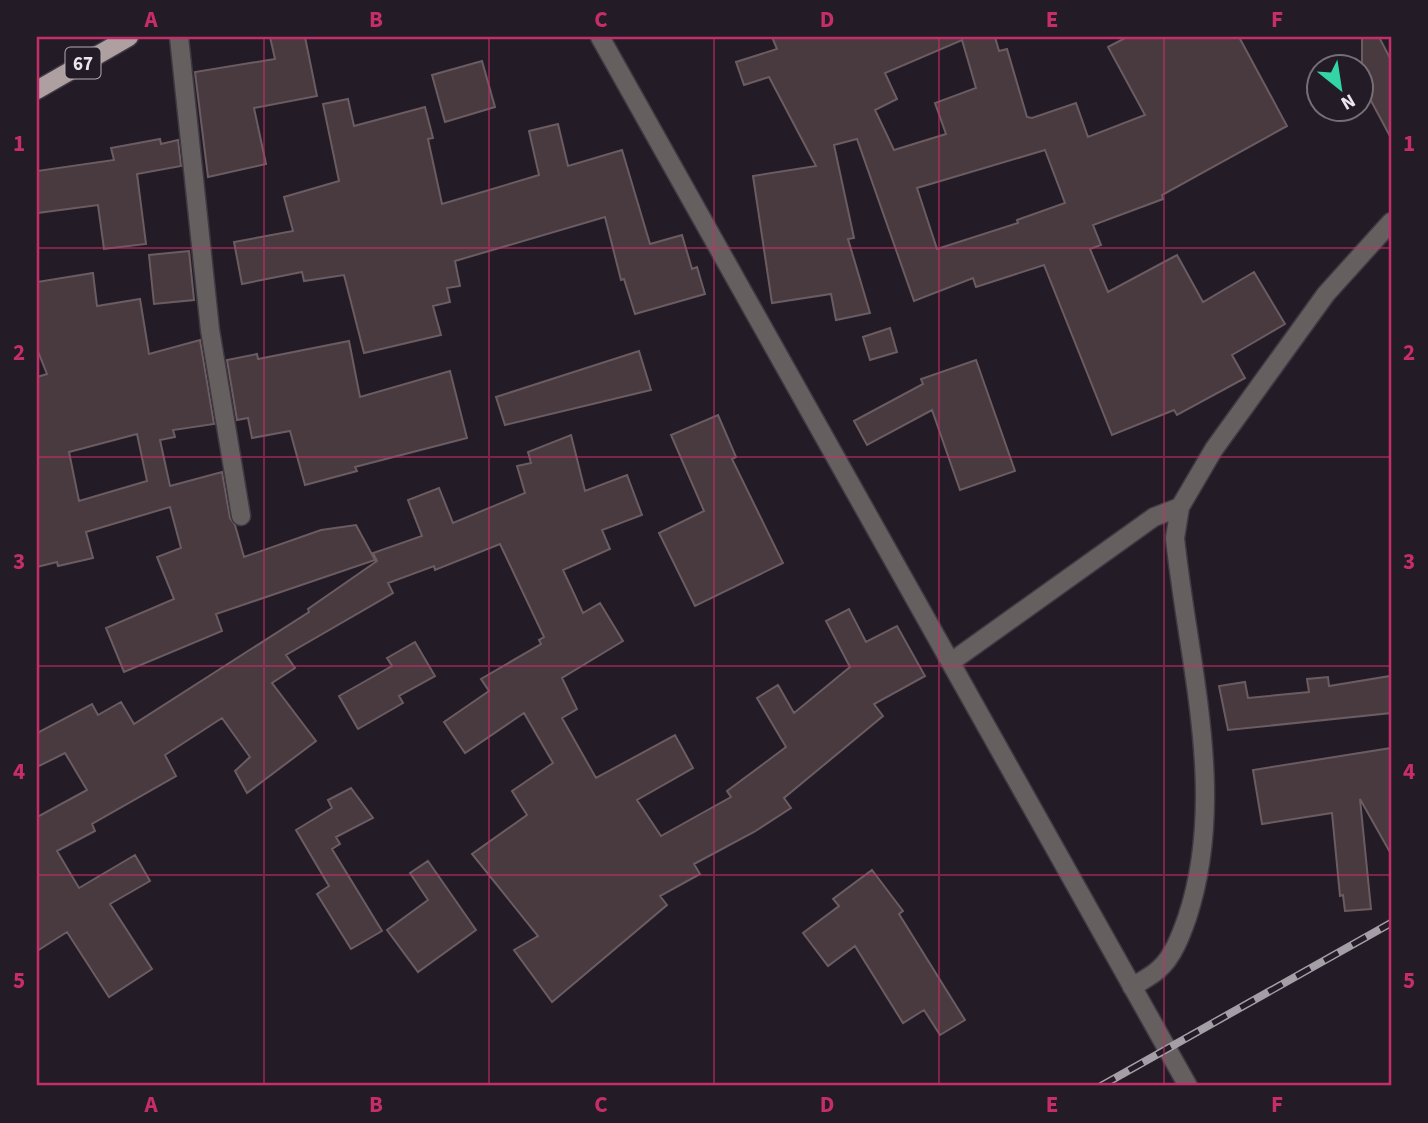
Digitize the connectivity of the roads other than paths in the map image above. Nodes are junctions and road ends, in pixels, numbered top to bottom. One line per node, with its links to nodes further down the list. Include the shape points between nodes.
1 (129, 37): 4 (main road, 67)
2 (179, 37): 7 (street, via 210,330)
3 (600, 37): 8 (street)
4 (37, 90)
5 (1391, 222): 6 (street, via 1326,295 1214,449)
6 (1180, 507): 8 (street, via 1154,517); 9 (street, via 1175,538 1207,788 1205,826 1182,932 1160,969)
7 (241, 516)
8 (951, 662): 9 (street)
9 (1132, 987): 10 (street)
10 (1188, 1086)

